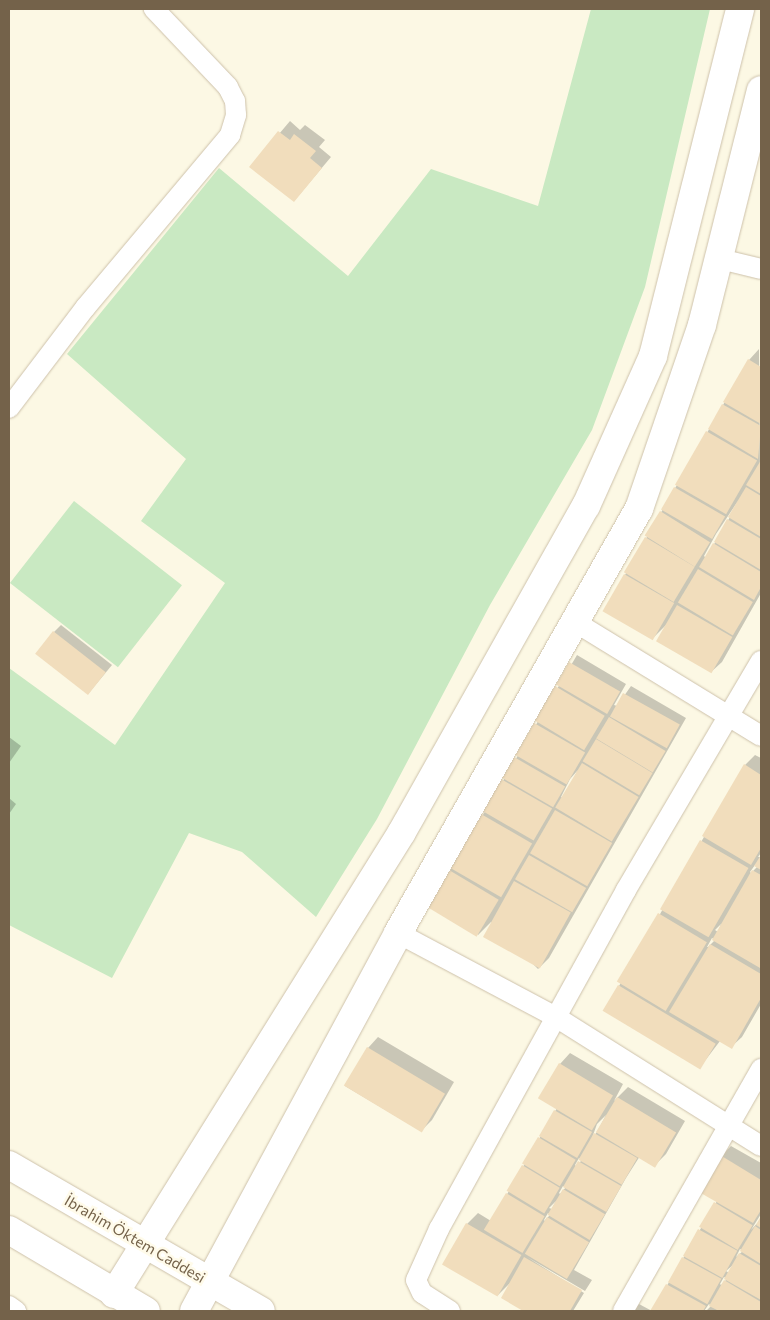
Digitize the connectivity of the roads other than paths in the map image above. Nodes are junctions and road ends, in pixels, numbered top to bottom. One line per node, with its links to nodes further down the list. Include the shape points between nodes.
1 (154, 9): 6 (street, via 228,87 235,101 236,115 230,135 85,308)
2 (740, 9): 18 (main road, via 653,356 586,506 402,832)
3 (761, 90): 4 (main road)
4 (720, 259): 5 (street); 7 (main road, via 702,325 639,509)
5 (761, 268)
6 (9, 408)
7 (575, 622): 9 (street); 11 (main road)
8 (761, 661): 9 (street)
9 (729, 717): 10 (street); 12 (street, via 626,890)
10 (761, 736)
11 (398, 932): 12 (street); 19 (main road)
12 (556, 1018): 14 (street); 26 (street, via 439,1229 416,1280 422,1293)
13 (761, 1069): 14 (street)
14 (730, 1124): 15 (street); 27 (street)
15 (761, 1146)
16 (9, 1165): 18 (main road, İbrahim Öktem Caddesi)
17 (9, 1230): 20 (main road)
18 (146, 1246): 19 (main road, İbrahim Öktem Caddesi); 20 (main road)
19 (210, 1283): 24 (main road); 25 (main road, İbrahim Öktem Caddesi)
20 (114, 1294): 23 (main road)
21 (9, 1306): 22 (street)
22 (16, 1311)
23 (146, 1311)
24 (194, 1311)
25 (261, 1311)
26 (450, 1311)
27 (623, 1311)

